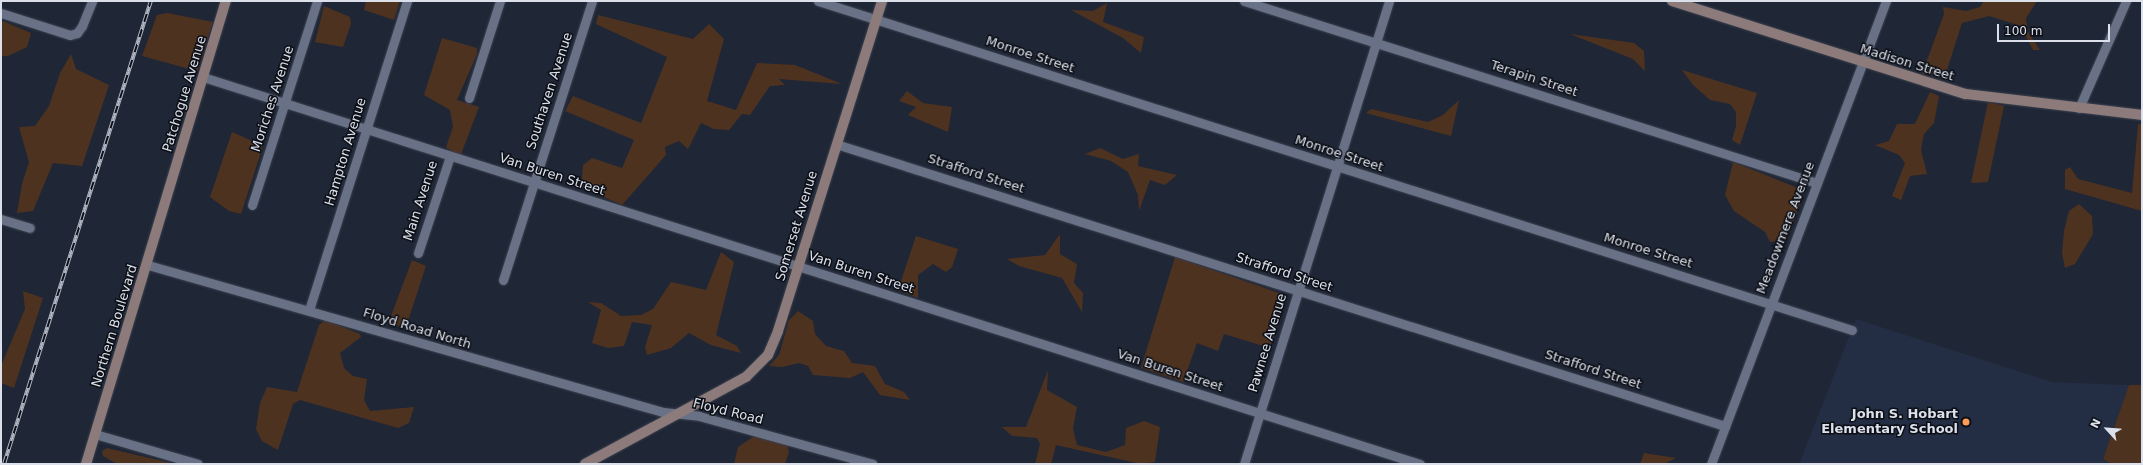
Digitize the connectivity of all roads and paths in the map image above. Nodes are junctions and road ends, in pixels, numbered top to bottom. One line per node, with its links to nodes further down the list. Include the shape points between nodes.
1 (92, 1): 14 (street, via 87,17 77,33 70,35)
2 (226, 1): 18 (street, Patchogue Avenue)
3 (317, 1): 20 (street, Moriches Avenue)
4 (407, 1): 23 (street, Hampton Avenue)
5 (500, 1): 19 (street)
6 (592, 1): 27 (street, Southaven Avenue)
7 (818, 1): 15 (street, Monroe Street)
8 (882, 1): 15 (street, Somerset Avenue)
9 (1244, 1): 16 (street, Terapin Street)
10 (1389, 1): 16 (street, Pawnee Avenue)
11 (1672, 1): 17 (street, Madison Street)
12 (1886, 1): 17 (street, Meadowmere Avenue)
13 (2126, 1): 21 (street)
14 (1, 14)
15 (876, 19): 24 (street, Somerset Avenue); 26 (street, Monroe Street)
16 (1375, 43): 26 (street, Pawnee Avenue); 28 (street, Terapin Street)
17 (1862, 62): 21 (street, Madison Street, via 1966,94); 28 (street, Meadowmere Avenue)
18 (203, 77): 20 (street, Van Buren Street); 29 (street, Patchogue Avenue)
19 (469, 98)
20 (285, 103): 23 (street, Van Buren Street); 30 (street, Moriches Avenue)
21 (2079, 108): 22 (street, Madison Street)
22 (2142, 115)
23 (366, 129): 25 (street, Van Buren Street); 39 (street, Hampton Avenue)
24 (836, 144): 35 (street, Somerset Avenue); 37 (street, Strafford Street)
25 (450, 156): 27 (street, Van Buren Street); 33 (street, Main Avenue)
26 (1337, 167): 37 (street, Pawnee Avenue); 38 (street, Monroe Street)
27 (534, 183): 35 (street, Van Buren Street); 36 (street, Southaven Avenue)
28 (1817, 183): 38 (street, Meadowmere Avenue)
29 (168, 195): 34 (street, Northern Boulevard)
30 (252, 205)
31 (1, 219): 32 (street)
32 (30, 228)
33 (418, 253)
34 (148, 264): 39 (street, Floyd Road North); 44 (street, Northern Boulevard)
35 (798, 266): 41 (street, Van Buren Street); 42 (street, Somerset Avenue, via 773,344 764,360 746,377)
36 (503, 280)
37 (1297, 290): 41 (street, Pawnee Avenue); 43 (street, Strafford Street)
38 (1771, 304): 40 (street, Monroe Street); 43 (street, Meadowmere Avenue)
39 (309, 310): 42 (street, Floyd Road North, via 499,366 663,412)
40 (1852, 330)
41 (1260, 413): 49 (street, Pawnee Avenue); 50 (street, Van Buren Street)
42 (679, 414): 47 (street, Floyd Road); 48 (street, Floyd Road, via 699,416)
43 (1725, 426): 51 (street, Meadowmere Avenue)
44 (95, 434): 45 (street, Northern Boulevard); 46 (street)
45 (88, 464)
46 (198, 464)
47 (585, 464)
48 (873, 464)
49 (1244, 464)
50 (1420, 464)
51 (1711, 464)

